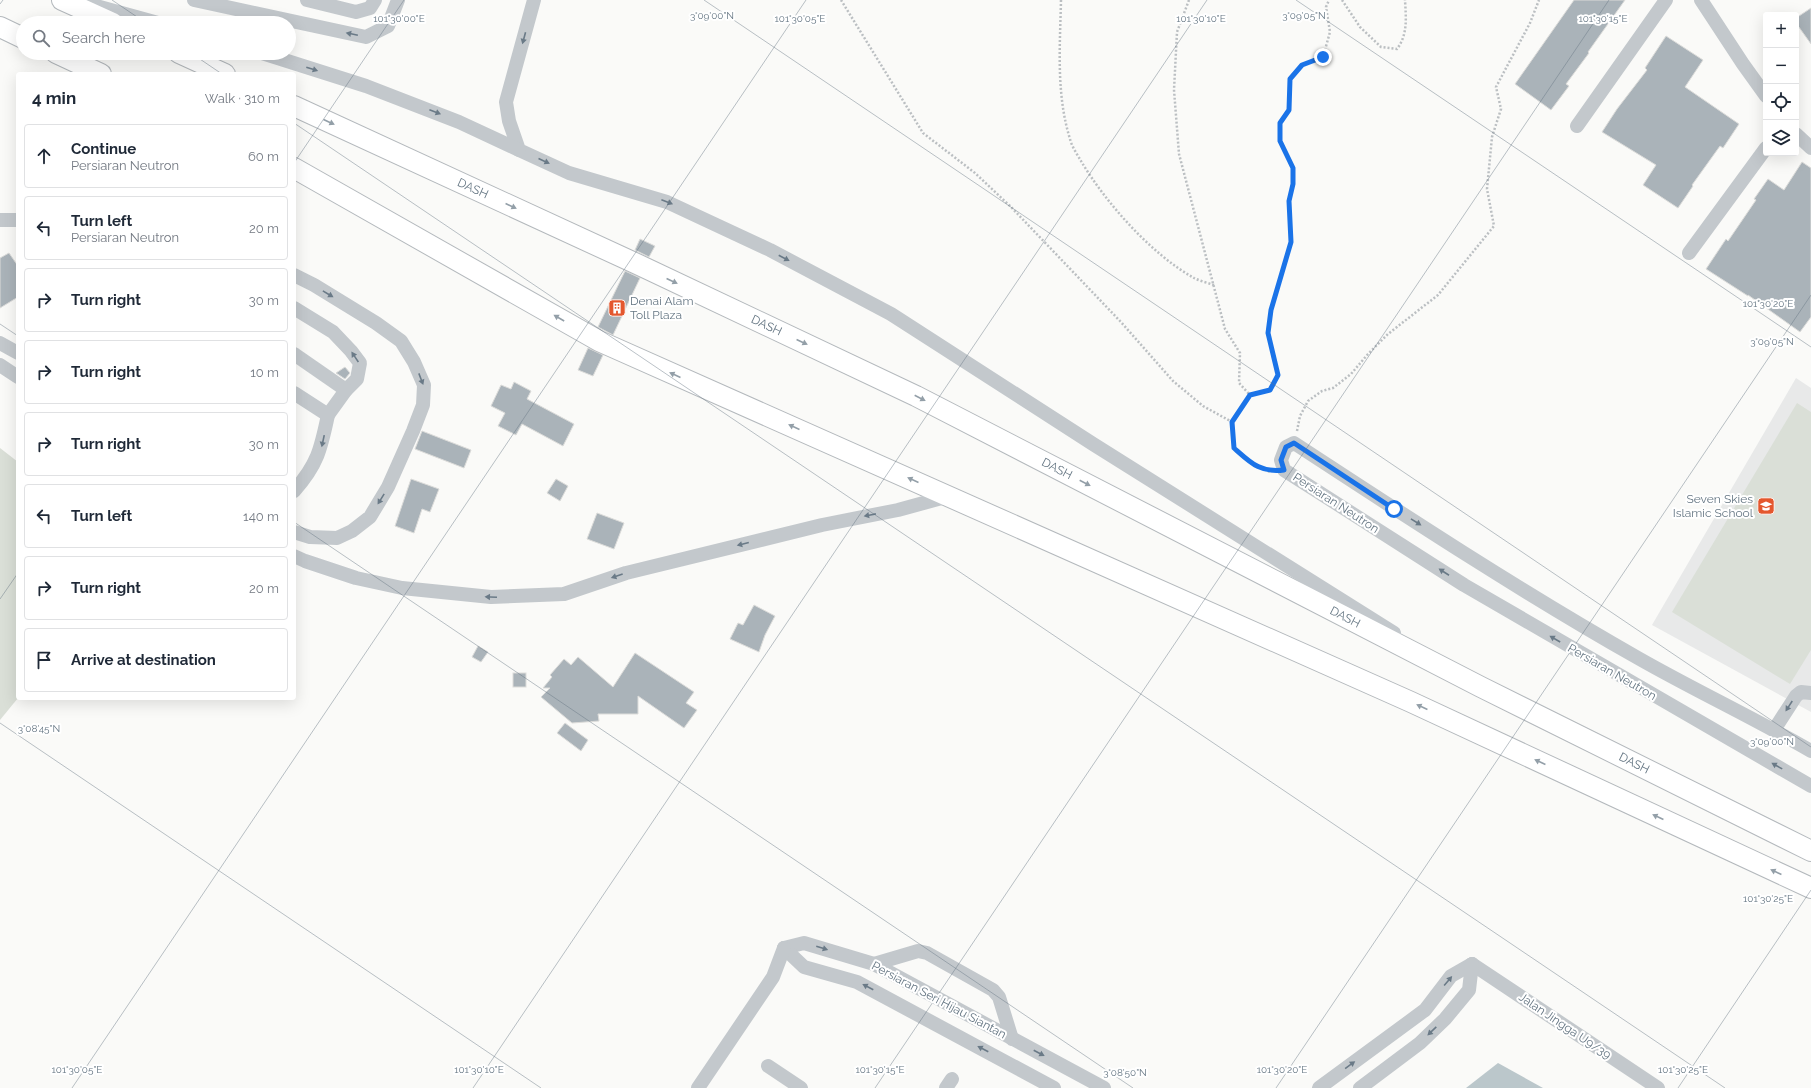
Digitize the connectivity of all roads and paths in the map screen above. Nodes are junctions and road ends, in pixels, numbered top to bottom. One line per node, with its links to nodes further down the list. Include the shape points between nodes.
1 (62, 0): 17 (highway)
2 (73, 0): 18 (street)
3 (194, 0): 19 (street, one-way to 3)
4 (307, 0): 5 (street, via 356,12 370,8)
5 (375, 0)
6 (398, 0): 20 (street, one-way to 20, via 388,26 366,37)
7 (534, 0): 33 (street, one-way to 33, via 506,102 509,121)
8 (841, 0): 51 (path, via 923,133 975,173 1010,206 1120,320 1173,381 1203,406)
9 (1061, 0): 40 (path, via 1059,57 1063,113 1070,141 1091,178 1131,228 1169,261 1195,279)
10 (1189, 0): 40 (path, via 1177,32 1174,75 1179,154)
11 (1329, 0): 49 (path, via 1326,7 1330,32 1323,57 1302,65 1290,79 1289,110 1280,123 1280,141 1293,168 1293,184 1289,201 1291,242 1271,310 1268,333 1278,375 1270,390)
12 (1342, 0): 13 (path, via 1360,27 1381,47 1397,50 1403,41 1407,24)
13 (1405, 0)
14 (1539, 0): 52 (path, via 1530,23 1496,87 1501,109 1492,137 1487,189 1494,226 1438,295 1388,334 1351,374 1333,388 1322,391 1308,401 1300,416)
15 (1666, 0): 30 (street)
16 (1701, 0): 28 (street)
17 (97, 16)
18 (132, 16)
19 (268, 16)
20 (296, 22)
21 (0, 27): 22 (highway)
22 (16, 35)
23 (71, 60): 26 (highway)
24 (194, 60): 27 (highway)
25 (284, 60): 33 (street, one-way to 33, via 366,86 459,122)
26 (97, 72)
27 (221, 72)
28 (1763, 92)
29 (296, 107): 58 (highway, DASH, one-way to 58, via 916,396)
30 (1577, 126)
31 (1799, 137): 32 (street)
32 (1811, 148)
33 (519, 150): 58 (street, one-way to 58, via 569,172 668,202 770,250 891,314)
34 (1763, 152): 38 (street)
35 (298, 173): 55 (highway, one-way to 35, via 599,340)
36 (0, 220): 37 (street)
37 (16, 220)
38 (1689, 253)
39 (296, 276): 56 (street, one-way to 56, via 376,323 401,341 424,385 423,405 413,431 388,487 370,516 352,531 337,538)
40 (1214, 285): 49 (path, via 1225,329 1240,353 1239,383)
41 (296, 309): 47 (street, one-way to 41, via 357,379 360,364 333,332)
42 (0, 343): 43 (street)
43 (16, 353)
44 (296, 355): 47 (street)
45 (0, 365): 46 (street)
46 (16, 375)
47 (346, 390): 50 (street)
48 (296, 394): 50 (street)
49 (1250, 395): 51 (path)
50 (328, 415): 54 (street, one-way to 54, via 321,450)
51 (1232, 422): 53 (path, via 1234,448 1251,464 1271,472)
52 (1294, 443): 53 (street, Persiaran Neutron, via 1286,447 1281,460); 60 (street, Persiaran Neutron, one-way to 60, via 1394,509 1566,616 1639,659)
53 (1284, 470): 62 (street, Persiaran Neutron, one-way to 53, via 1464,585)
54 (296, 488)
55 (949, 496): 57 (street, one-way to 57, via 626,573 564,594 491,598 402,588 356,578); 64 (highway, one-way to 55, via 1411,702)
56 (296, 532)
57 (296, 557)
58 (1481, 687): 63 (highway, DASH)
59 (1811, 693): 60 (street, one-way to 60, via 1801,692 1796,696)
60 (1774, 730): 61 (street, Persiaran Neutron)
61 (1811, 751)
62 (1811, 786)
63 (1811, 851)
64 (1811, 888)
65 (784, 948): 66 (street, Persiaran Seri Hijau Siantan, one-way to 66, via 804,943); 70 (street, via 773,977); 72 (street, Persiaran Seri Hijau Siantan, one-way to 65, via 857,982 804,967)
66 (874, 964): 68 (street, Persiaran Seri Hijau Siantan); 68 (street, via 918,951 927,953 966,974 993,990 999,997)
67 (1472, 964): 74 (street, one-way to 67, via 1425,1010 1451,976); 75 (street, one-way to 75, via 1469,990 1445,1019 1420,1043); 76 (street, Jalan Jingga U9/39)
68 (1012, 1039): 73 (street, Persiaran Seri Hijau Siantan, one-way to 73)
69 (768, 1066): 71 (street)
70 (698, 1088)
71 (801, 1088)
72 (1054, 1088)
73 (1104, 1088)
74 (1318, 1088)
75 (1360, 1088)
76 (1658, 1088)

